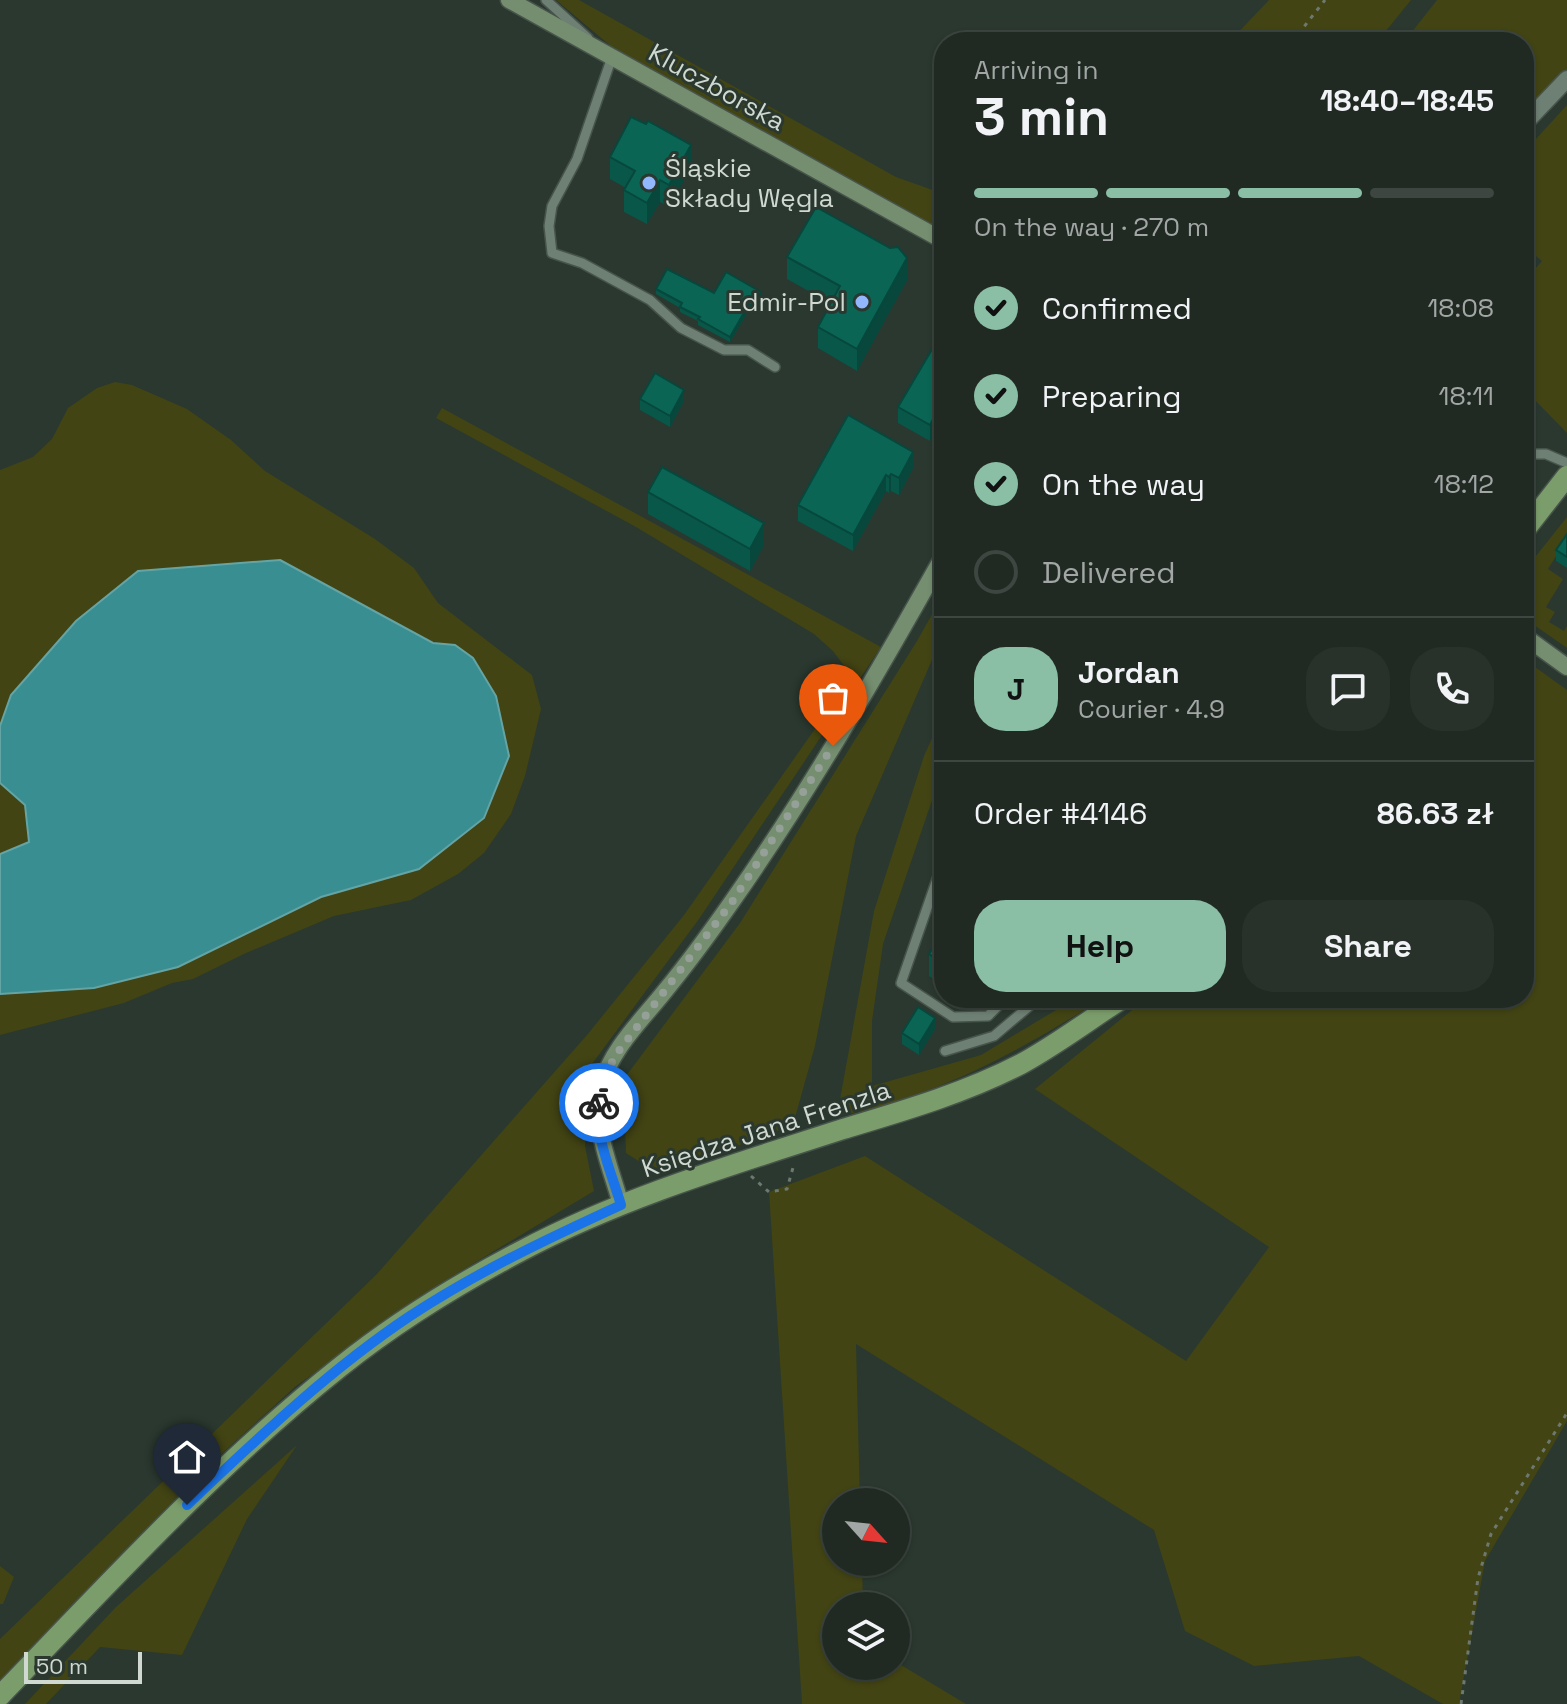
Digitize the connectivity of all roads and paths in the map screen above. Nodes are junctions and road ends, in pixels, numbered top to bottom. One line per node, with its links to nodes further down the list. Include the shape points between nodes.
1 (509, 0): 5 (street, Kluczborska)
2 (546, 0): 5 (lane)
3 (1325, 0): 4 (path)
4 (1300, 32)
5 (608, 55): 8 (street, Kluczborska); 9 (lane, via 577,159 552,206 552,253 650,300 681,328 724,350 748,350)
6 (1567, 79): 7 (street)
7 (1534, 114)
8 (934, 235)
9 (775, 367)
10 (1534, 454): 11 (lane)
11 (1567, 463)
12 (1567, 476): 13 (main road)
13 (1534, 518)
14 (934, 572): 26 (street, via 762,857 608,1068 597,1112)
15 (1534, 643): 16 (street)
16 (1567, 667)
17 (934, 888): 18 (lane, via 901,983)
18 (934, 1005)
19 (939, 1008): 20 (lane, via 953,1017 988,1016)
20 (996, 1008)
21 (1027, 1008): 23 (lane, via 994,1036)
22 (1108, 1008): 26 (main road, Księdza Jana Frenzla, via 1021,1064 943,1097)
23 (945, 1051)
24 (796, 1155): 25 (path, via 787,1189 769,1192)
25 (748, 1174)
26 (621, 1205): 28 (main road, Księdza Jana Frenzla, via 522,1250 411,1315 340,1366 148,1543)
27 (1567, 1413): 29 (path, via 1491,1534 1478,1578)
28 (0, 1696)
29 (1461, 1704)

